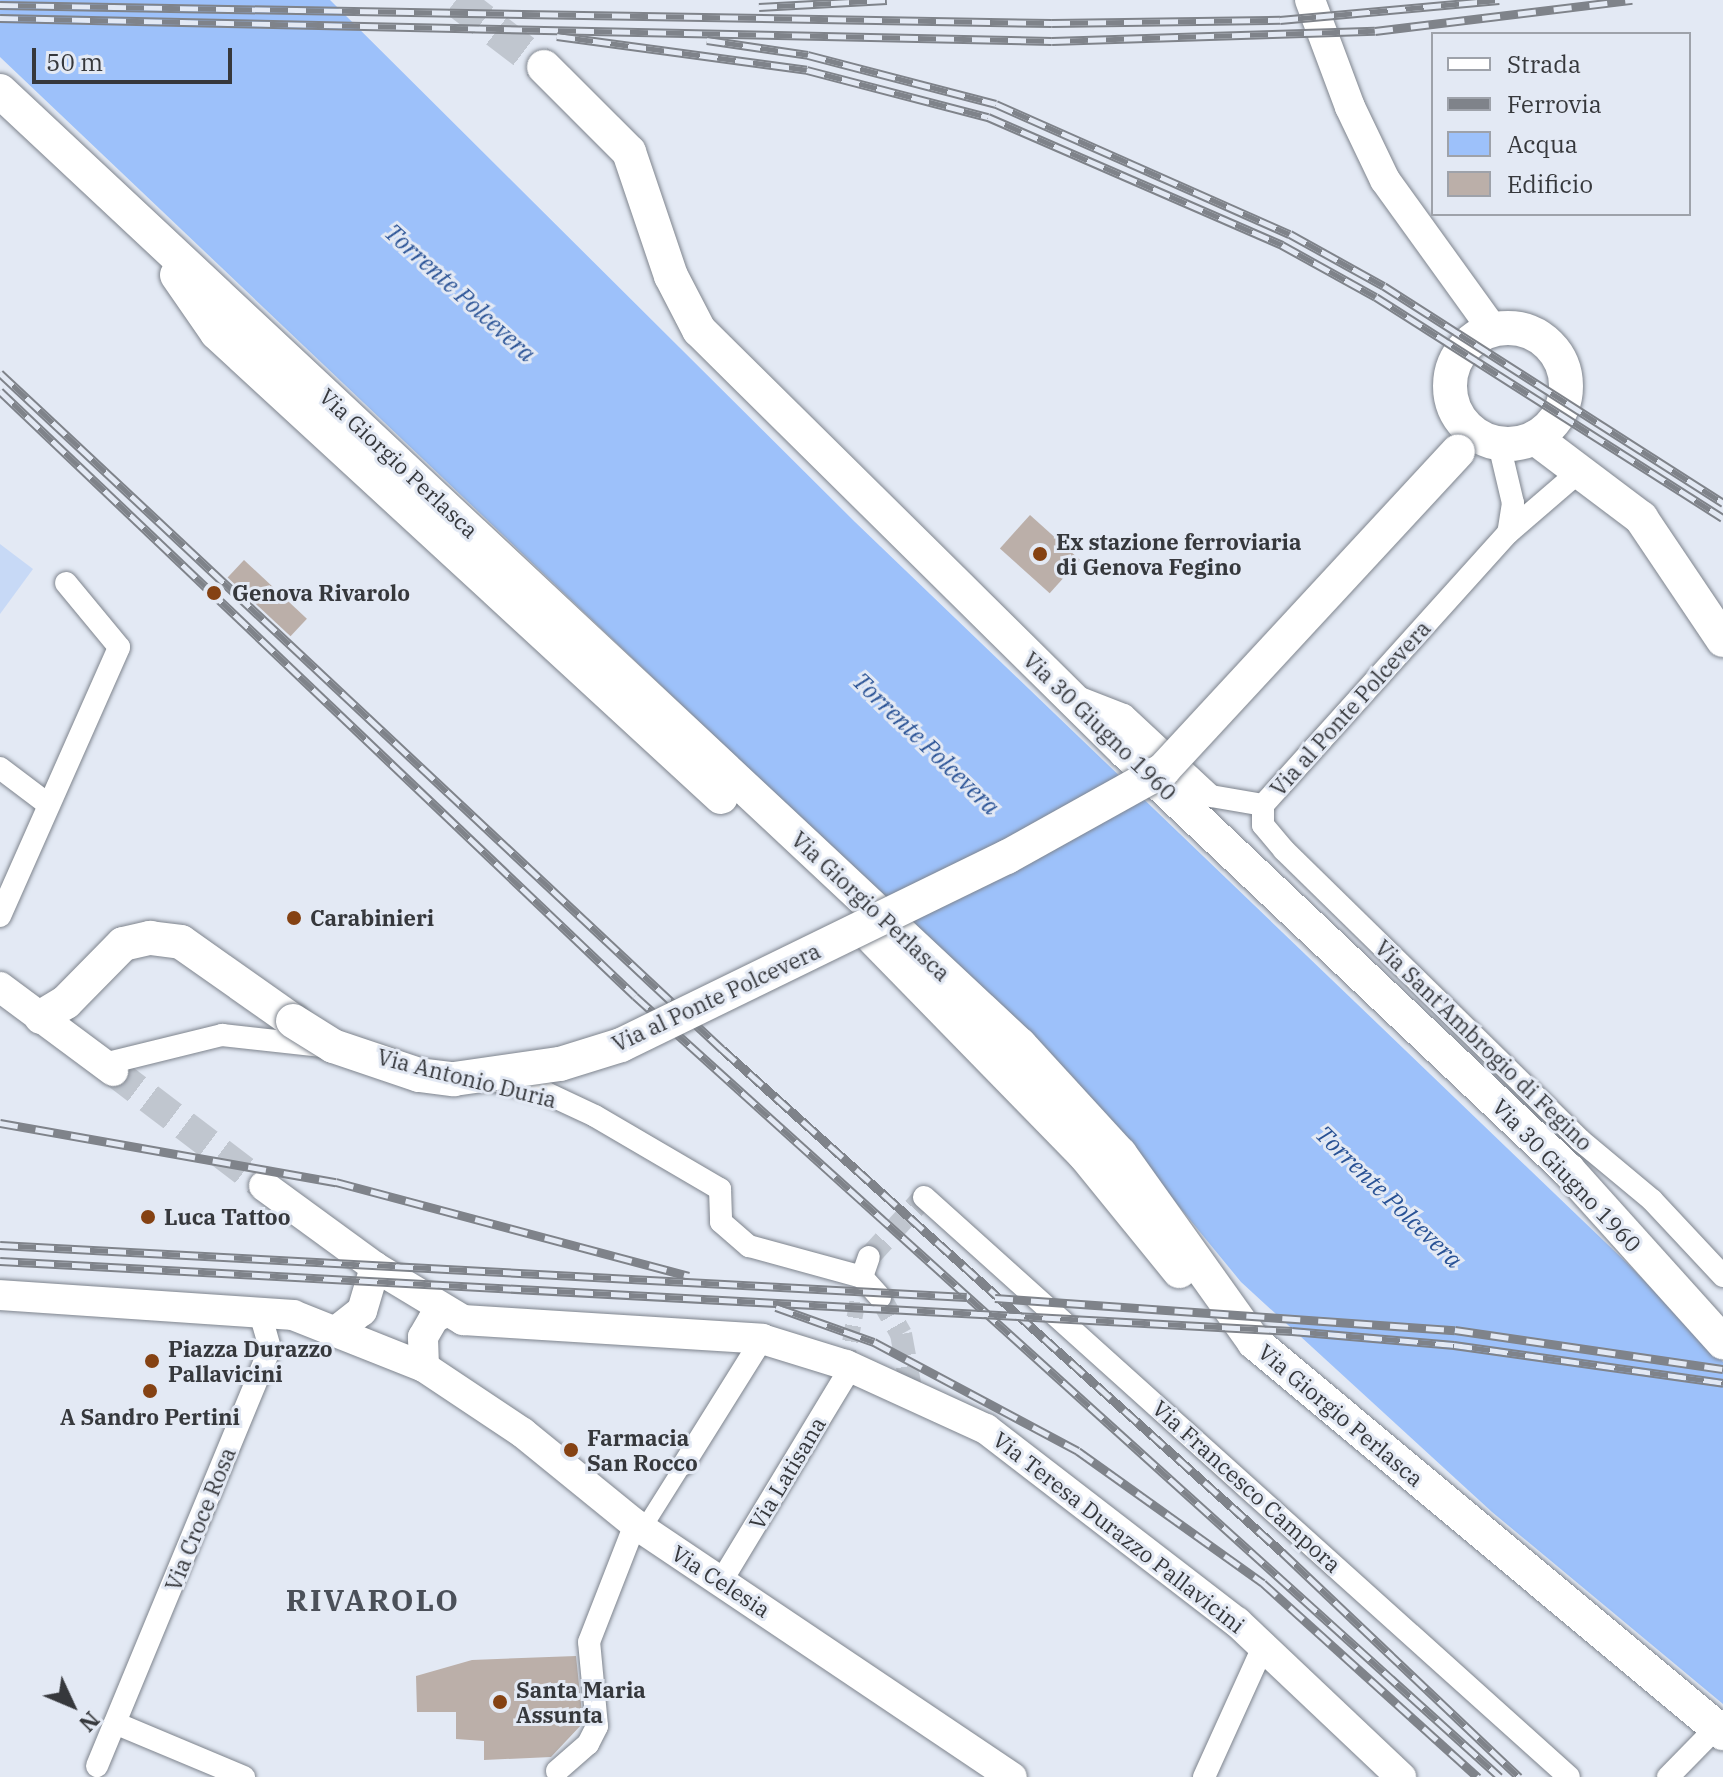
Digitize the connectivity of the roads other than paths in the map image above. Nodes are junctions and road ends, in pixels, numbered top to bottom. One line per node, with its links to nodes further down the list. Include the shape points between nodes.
1 (1310, 0): 5 (main road, via 1350,107 1385,180)
2 (544, 67): 12 (main road, Via 30 Giugno 1960, via 629,152 671,276 699,330)
3 (0, 91): 4 (main road, Via Giorgio Perlasca)
4 (138, 219): 17 (main road, via 217,333); 30 (main road, Via Giorgio Perlasca, via 1020,1045 1120,1154)
5 (1493, 330): 6 (main road, via 1533,334 1559,358 1563,403); 7 (main road, via 1475,338 1452,371 1455,411)
6 (1535, 438): 7 (main road); 8 (main road)
7 (1477, 443): 9 (street, via 1513,503); 17 (main road, Via al Ponte Polcevera, bridge, via 1163,770 1117,800)
8 (1581, 470): 9 (street, Via al Ponte Polcevera); 11 (main road, via 1649,528)
9 (1508, 533): 15 (street, Via al Ponte Polcevera)
10 (66, 583): 14 (street, via 119,647)
11 (1723, 640)
12 (1066, 694): 15 (street, Via al Ponte Polcevera, via 1124,715 1211,796); 31 (main road, Via 30 Giugno 1960, via 1568,1170)
13 (0, 768): 14 (street)
14 (49, 805): 16 (street)
15 (1263, 805): 23 (street, Via Sant'Ambrogio di Fegino, via 1263,825 1284,850 1580,1140 1652,1200)
16 (0, 916)
17 (863, 928): 18 (main road, Via al Ponte Polcevera, bridge, via 621,1045 525,1071 454,1079 419,1075 333,1046 181,942 150,938 123,944 66,1002); 30 (main road, via 1084,1154 1163,1255)
18 (16, 1002): 19 (main road)
19 (108, 1068): 24 (street, Via Antonio Duria, via 222,1035 288,1040 546,1093 720,1189 721,1222 749,1246)
20 (264, 1186): 22 (main road)
21 (924, 1197): 46 (street, Via Francesco Campora)
22 (375, 1267): 27 (main road); 28 (main road, via 362,1311)
23 (1723, 1276)
24 (867, 1281)
25 (0, 1295): 26 (main road)
26 (260, 1313): 28 (main road, via 293,1315); 38 (street, Via Croce Rosa, via 270,1348)
27 (455, 1316): 29 (main road, Via Teresa Durazzo Pallavicini); 33 (main road, via 434,1318 423,1337)
28 (336, 1331): 33 (main road)
29 (762, 1339): 32 (main road, Via Teresa Durazzo Pallavicini); 34 (street)
30 (1254, 1342): 39 (main road, Via Giorgio Perlasca)
31 (1723, 1342)
32 (851, 1367): 36 (street, Via Latisana); 37 (main road, Via Teresa Durazzo Pallavicini, via 986,1429 1017,1450)
33 (430, 1371): 35 (main road, Via Celesia, via 523,1433)
34 (684, 1464): 35 (street)
35 (639, 1527): 36 (main road, Via Celesia); 41 (street, via 589,1642 597,1726 588,1744)
36 (722, 1580): 43 (main road, Via Celesia)
37 (1263, 1647): 44 (street); 45 (main road, Via Teresa Durazzo Pallavicini)
38 (115, 1723): 40 (street, Via Croce Rosa); 42 (street)
39 (1720, 1730): 47 (street)
40 (97, 1766)
41 (557, 1771)
42 (244, 1777)
43 (1012, 1777)
44 (1204, 1777)
45 (1401, 1777)
46 (1569, 1777)
47 (1668, 1777)

